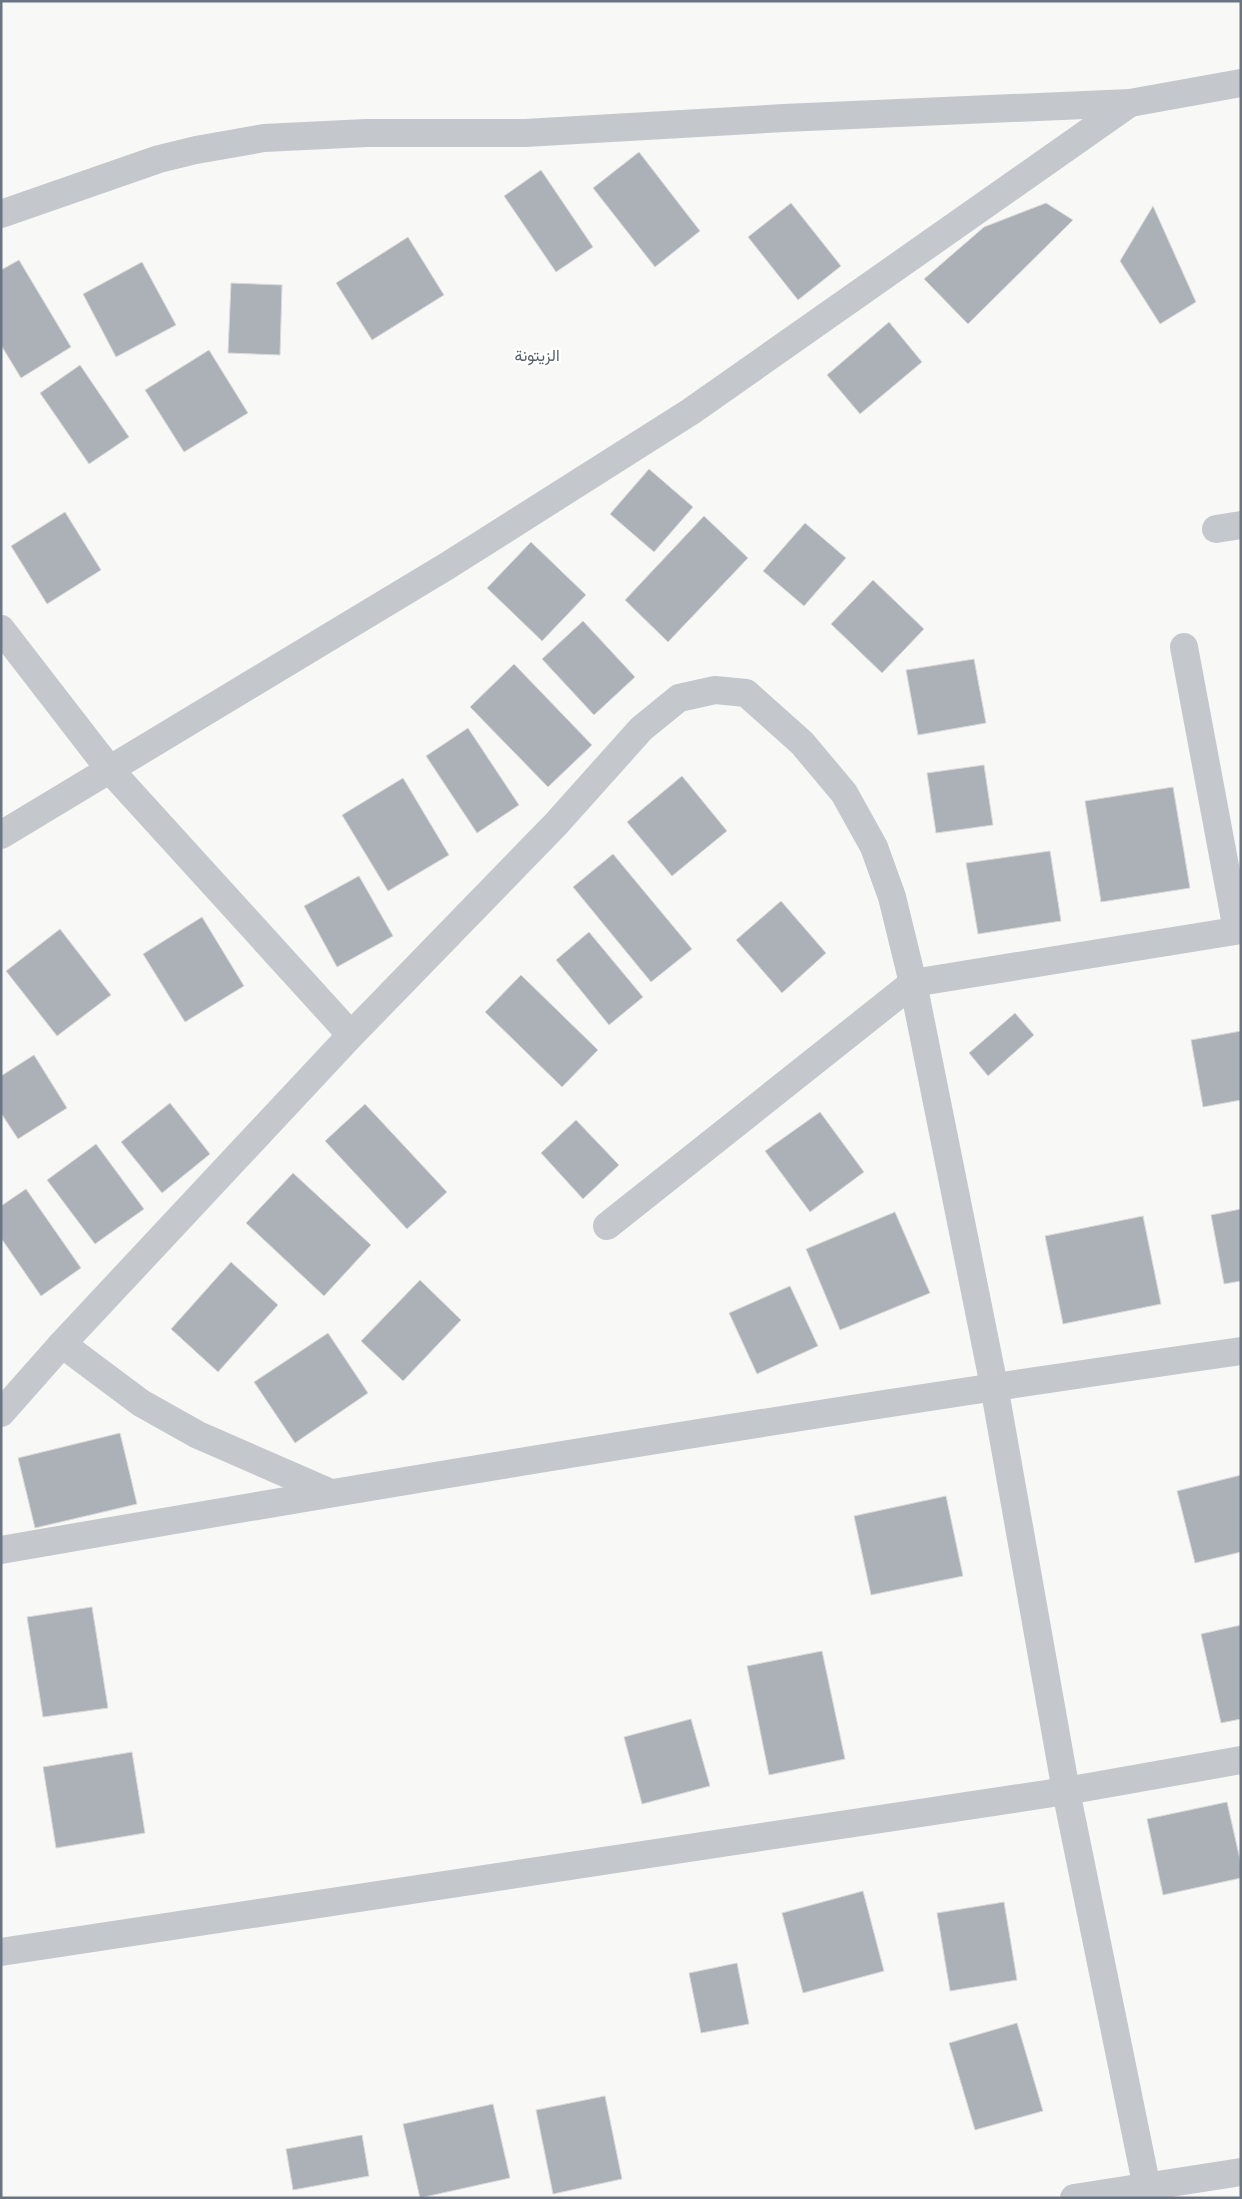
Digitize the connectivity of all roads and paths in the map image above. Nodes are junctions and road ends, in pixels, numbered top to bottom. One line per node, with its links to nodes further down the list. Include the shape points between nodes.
1 (1241, 83): 2 (street)
2 (1130, 103): 3 (street, via 525,133 366,133 264,138 159,158); 6 (street, via 690,412 447,566)
3 (1, 214)
4 (1, 629): 6 (street)
5 (1184, 647): 8 (street)
6 (110, 770): 7 (street); 10 (street)
7 (1, 835)
8 (1239, 930): 9 (street)
9 (913, 983): 10 (street, via 892,897 874,847 844,793 802,743 746,693 715,690 679,698 641,729 556,824); 11 (street); 14 (street)
10 (351, 1034): 12 (street)
11 (607, 1226)
12 (62, 1344): 15 (street); 16 (street, via 141,1403 198,1435)
13 (1241, 1351): 14 (street)
14 (994, 1386): 16 (street); 19 (street)
15 (1, 1413)
16 (330, 1493): 17 (street)
17 (1, 1550)
18 (1241, 1760): 19 (street)
19 (1066, 1790): 20 (street); 22 (street)
20 (1, 1952)
21 (1241, 2172): 22 (street)
22 (1148, 2192): 23 (street)
23 (1074, 2198)

